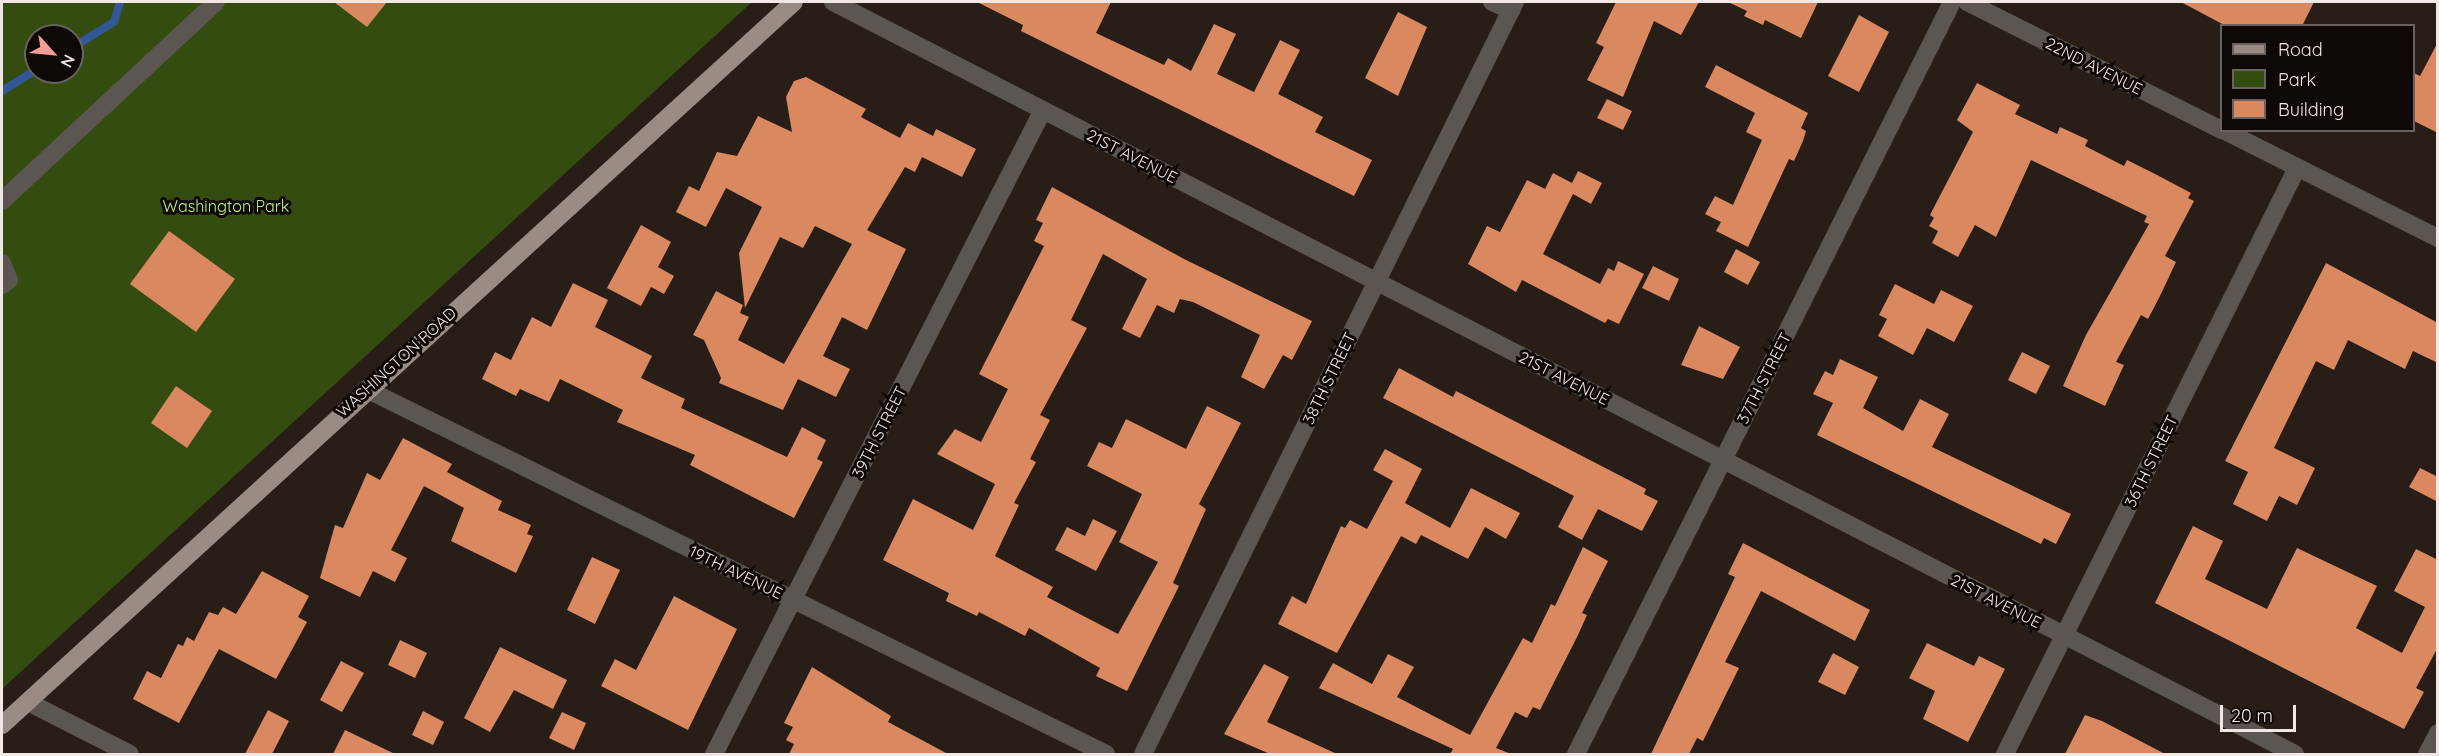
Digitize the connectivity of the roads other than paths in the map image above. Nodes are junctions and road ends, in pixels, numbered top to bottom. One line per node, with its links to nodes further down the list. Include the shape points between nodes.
1 (216, 2): 12 (street)
2 (794, 2): 17 (main road, WASHINGTON ROAD)
3 (833, 2): 8 (street, 21ST AVENUE)
4 (1492, 2): 7 (street)
5 (1952, 2): 18 (street, 37TH STREET)
6 (1967, 2): 9 (street, 22ND AVENUE)
7 (1513, 6): 15 (street, 38TH STREET)
8 (1043, 110): 15 (street, 21ST AVENUE); 19 (street, 39TH STREET)
9 (2220, 129)
10 (2226, 132): 11 (street, 22ND AVENUE)
11 (2297, 168): 13 (street, 22ND AVENUE); 20 (street, 36TH STREET)
12 (2, 201)
13 (2438, 238)
14 (2, 263): 16 (street, via 9,280)
15 (1377, 282): 18 (street, 21ST AVENUE); 27 (street, 38TH STREET)
16 (2, 285)
17 (366, 389): 19 (street, 19TH AVENUE); 21 (main road, WASHINGTON ROAD)
18 (1723, 460): 20 (street, 21ST AVENUE); 28 (street, 37TH STREET)
19 (793, 600): 25 (street, 39TH STREET); 26 (street, 19TH AVENUE)
20 (2064, 636): 29 (street, 36TH STREET); 30 (street, 21ST AVENUE)
21 (28, 702): 22 (main road, WASHINGTON ROAD); 24 (street)
22 (2, 725)
23 (2438, 733): 31 (street)
24 (130, 754)
25 (714, 754)
26 (1106, 754)
27 (1143, 754)
28 (1576, 754)
29 (2005, 754)
30 (2295, 754)
31 (2427, 754)

